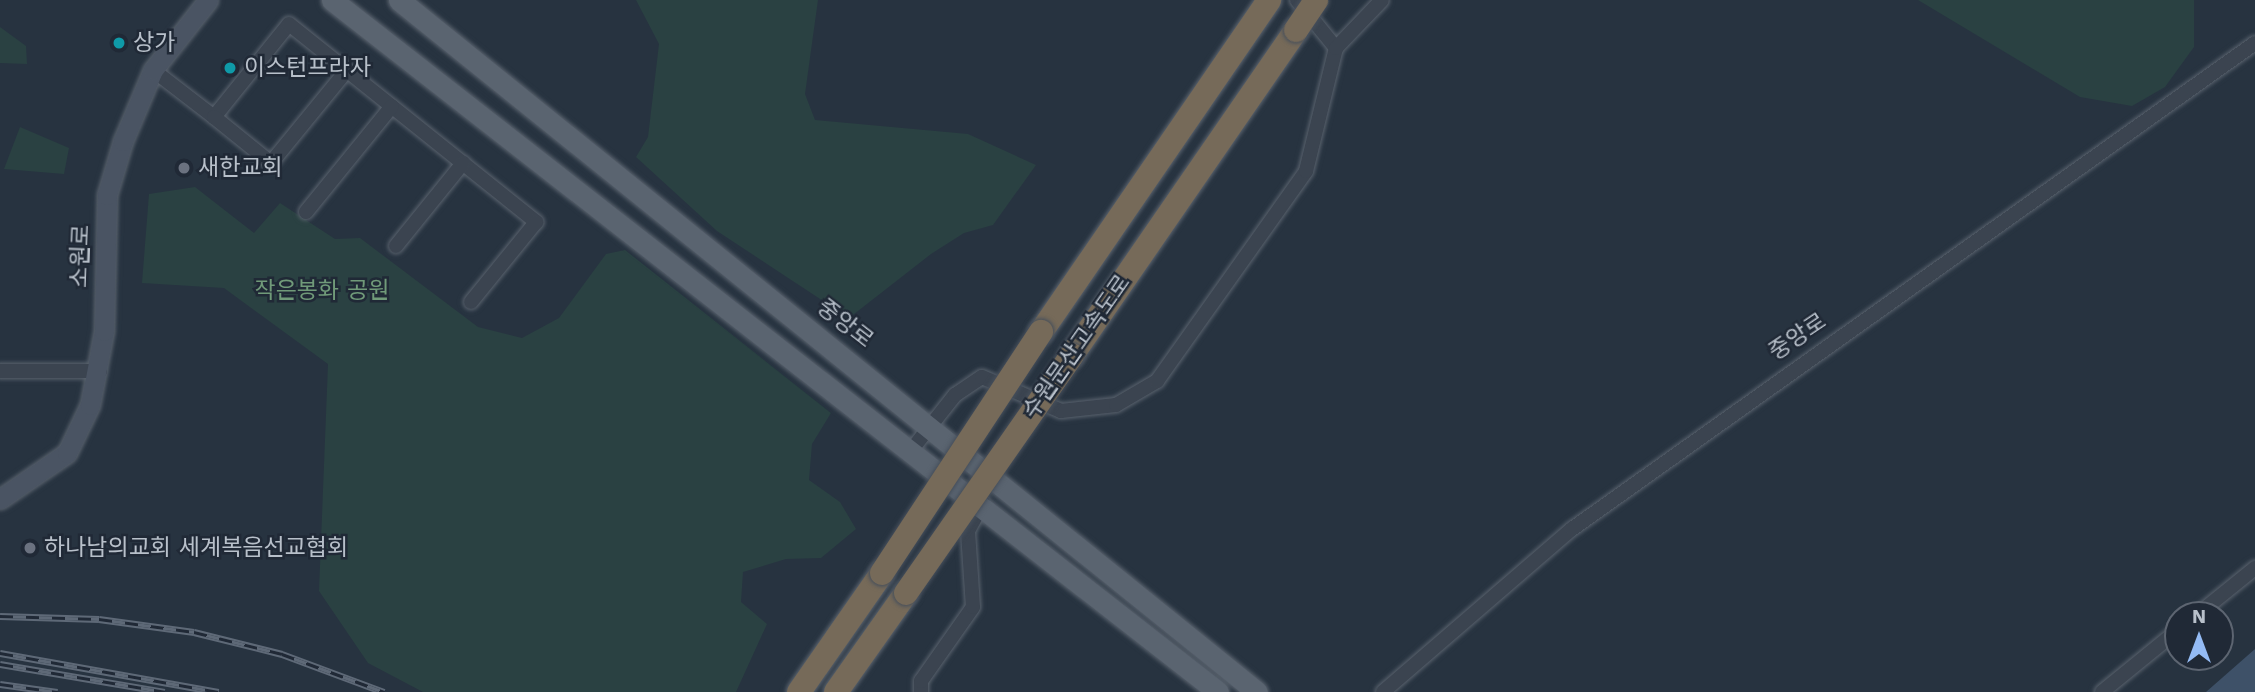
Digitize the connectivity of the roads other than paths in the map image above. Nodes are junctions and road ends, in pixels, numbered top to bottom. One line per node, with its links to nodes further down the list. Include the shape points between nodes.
1 (208, 0): 10 (main road, 소원로)
2 (332, 0): 21 (main road)
3 (399, 0): 20 (main road, 중앙로)
4 (1269, 0): 27 (highway, 수원문산고속도로, bridge)
5 (1297, 0): 9 (street)
6 (1316, 0): 28 (highway, 수원문산고속도로, bridge)
7 (1382, 0): 9 (street)
8 (2255, 43): 32 (street, 중앙로, via 1572,529)
9 (1336, 48): 20 (street, via 1306,171 1157,381 1116,405 1061,411 982,377 955,395)
10 (153, 70): 13 (street); 19 (main road, 소원로, via 107,195)
11 (347, 70): 12 (street); 13 (street, via 271,163); 13 (street, via 289,24)
12 (392, 106): 14 (street); 15 (street)
13 (214, 117)
14 (463, 163): 16 (street); 17 (street, via 536,222)
15 (306, 212)
16 (396, 246)
17 (471, 302)
18 (0, 371): 19 (street)
19 (100, 371): 22 (main road, 소원로, via 67,453)
20 (931, 425): 21 (street); 31 (main road, 중앙로)
21 (913, 448): 23 (main road)
22 (0, 499)
23 (983, 503): 29 (street, via 968,531 973,607 921,681); 30 (main road)
24 (2255, 568): 25 (street)
25 (2214, 601)
26 (2164, 641): 33 (street)
27 (799, 692)
28 (836, 692)
29 (921, 692)
30 (1217, 692)
31 (1257, 692)
32 (1383, 692)
33 (2102, 692)

